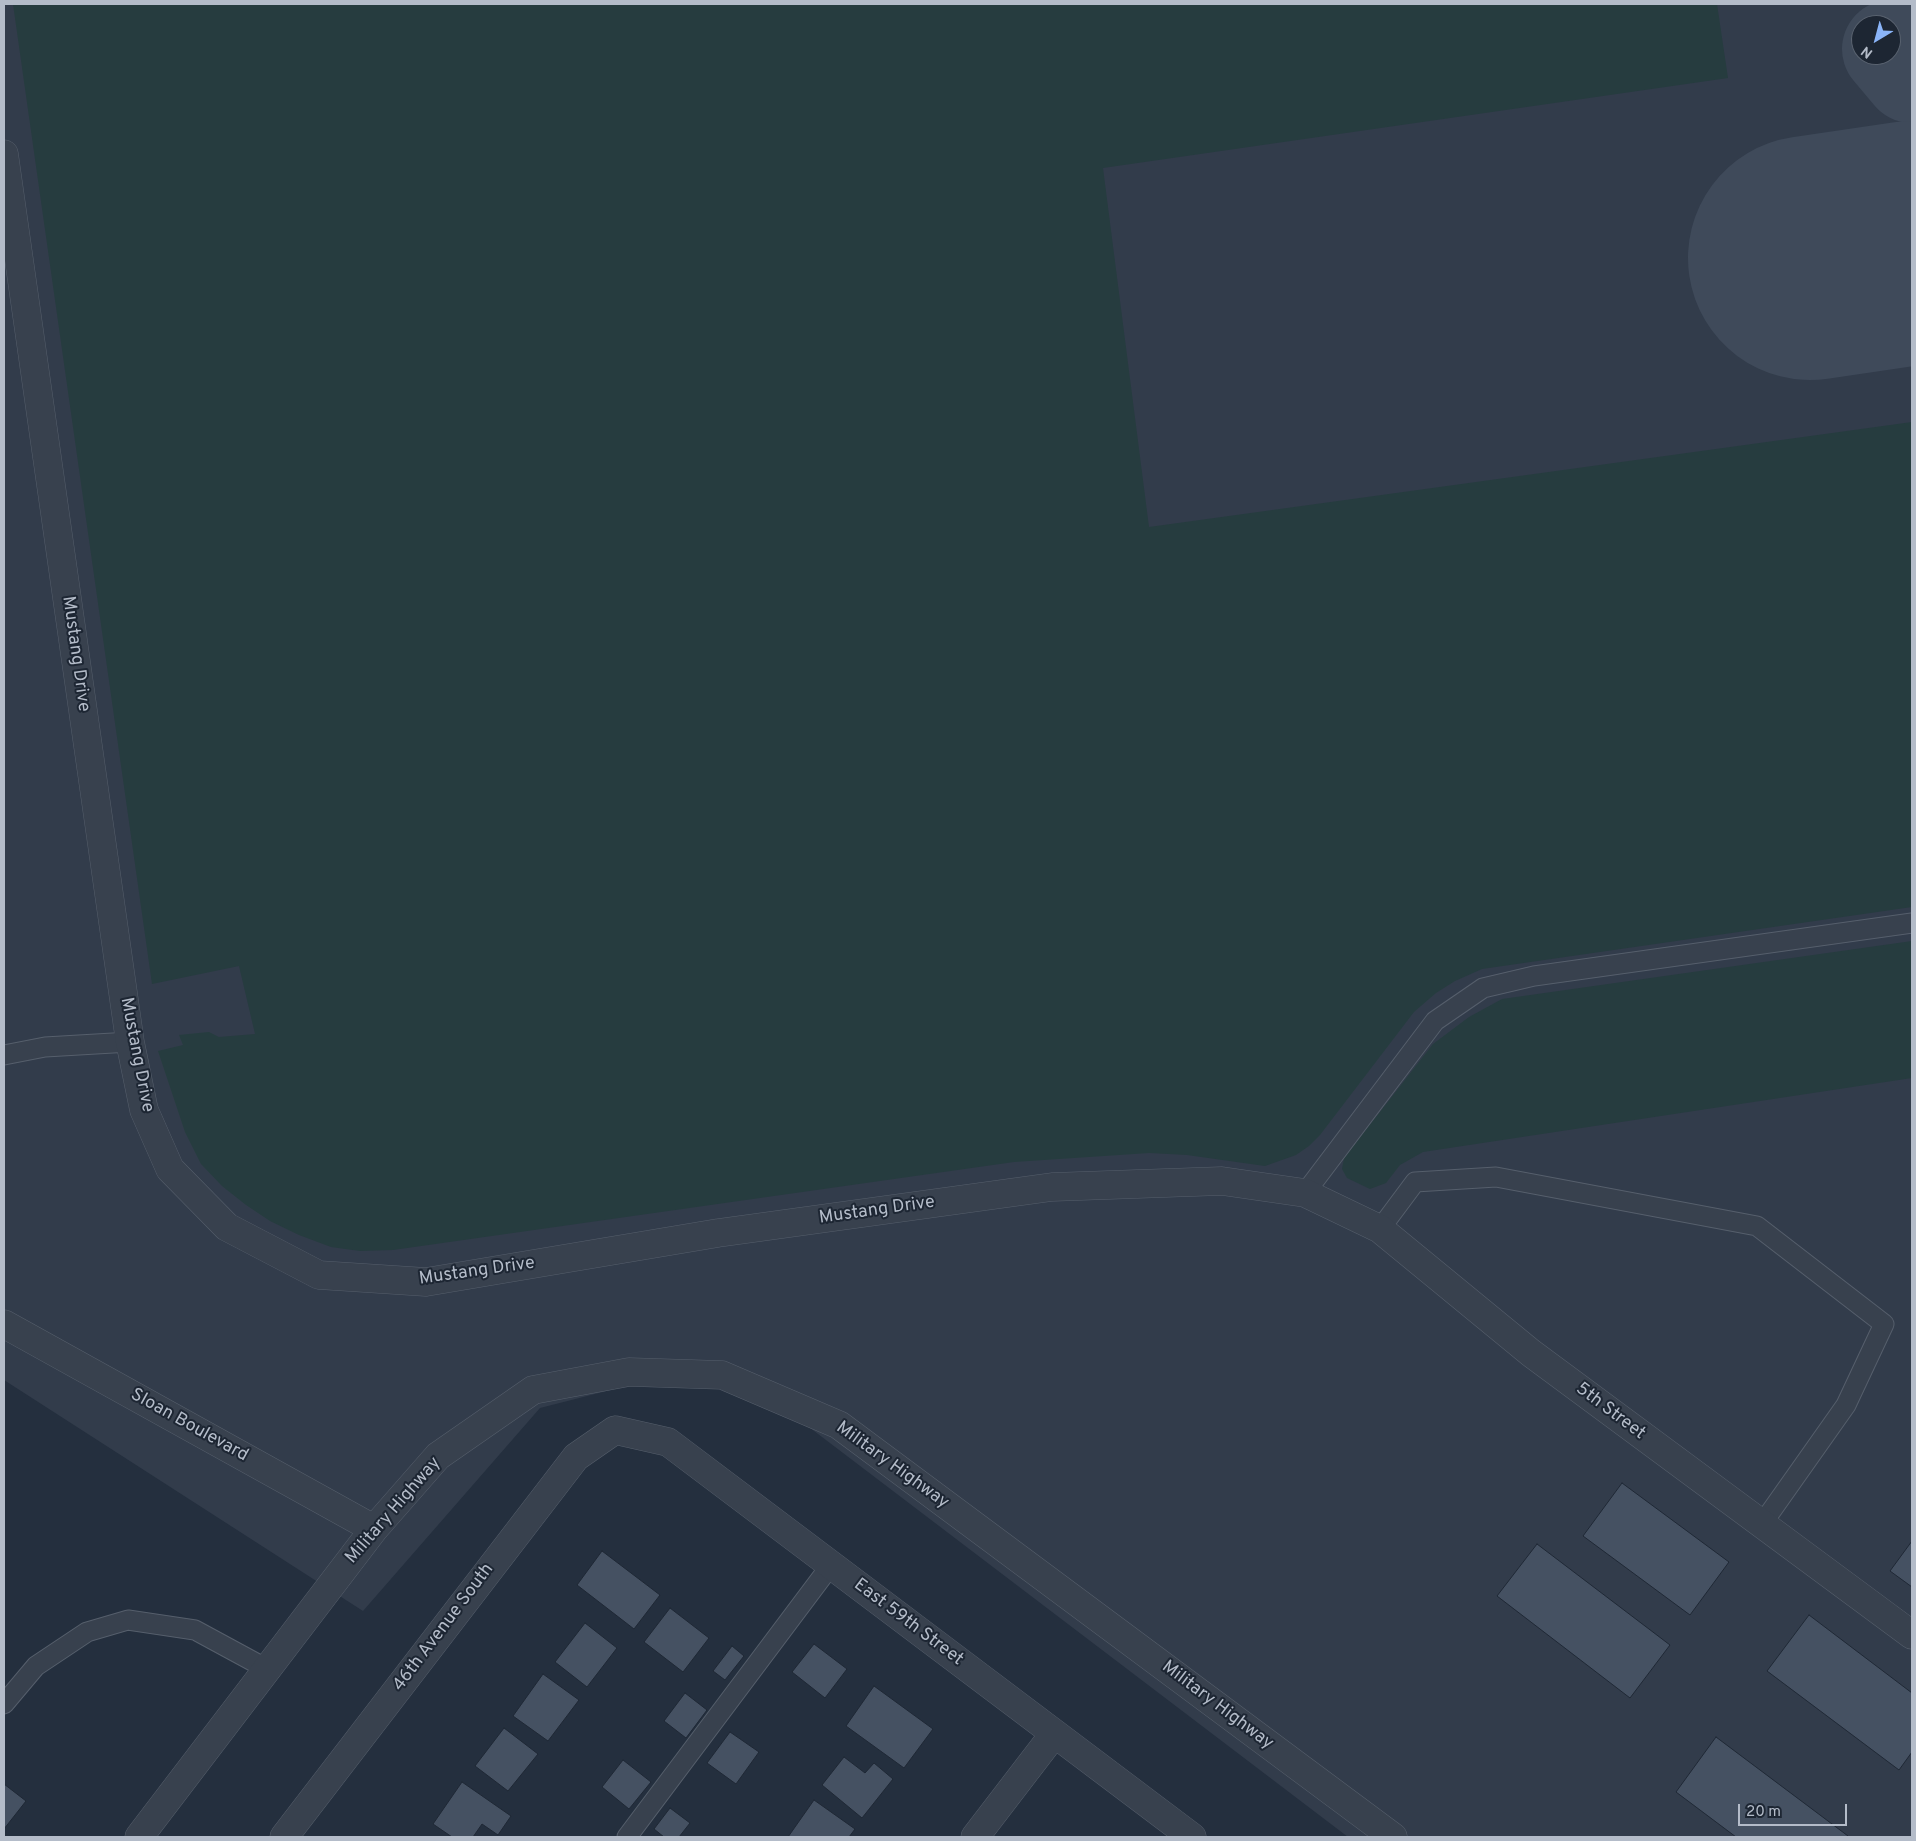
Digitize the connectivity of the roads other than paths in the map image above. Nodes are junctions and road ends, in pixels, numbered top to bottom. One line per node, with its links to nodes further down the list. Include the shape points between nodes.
1 (4, 154): 3 (street, Mustang Drive)
2 (1912, 923): 5 (lane, via 1534,976 1483,988 1435,1021)
3 (130, 1042): 4 (lane, via 45,1047); 5 (street, Mustang Drive, via 144,1110 170,1169 227,1227 319,1275 426,1282 718,1233 1052,1186 1222,1181)
4 (4, 1054)
5 (1306, 1193): 6 (street, 5th Street)
6 (1380, 1229): 9 (street, 5th Street, via 1531,1353); 9 (lane, via 1416,1182 1496,1177 1757,1226 1877,1318 1884,1324 1846,1405)
7 (4, 1324): 10 (street, Sloan Boulevard)
8 (615, 1430): 11 (street, East 59th Street, via 668,1442); 17 (street, 46th Avenue South, via 576,1457)
9 (1762, 1524): 12 (street, 5th Street)
10 (374, 1529): 13 (street, Military Highway); 21 (street, Military Highway, via 438,1456 533,1390 629,1372 722,1376 839,1425)
11 (831, 1565): 15 (street, East 59th Street); 18 (lane)
12 (1912, 1635)
13 (267, 1669): 14 (lane, via 195,1630 128,1620 87,1632 36,1666); 16 (street, Military Highway)
14 (4, 1704)
15 (1054, 1734): 19 (street); 20 (street, East 59th Street)
16 (139, 1837)
17 (284, 1837)
18 (627, 1837)
19 (975, 1837)
20 (1192, 1837)
21 (1393, 1837)

